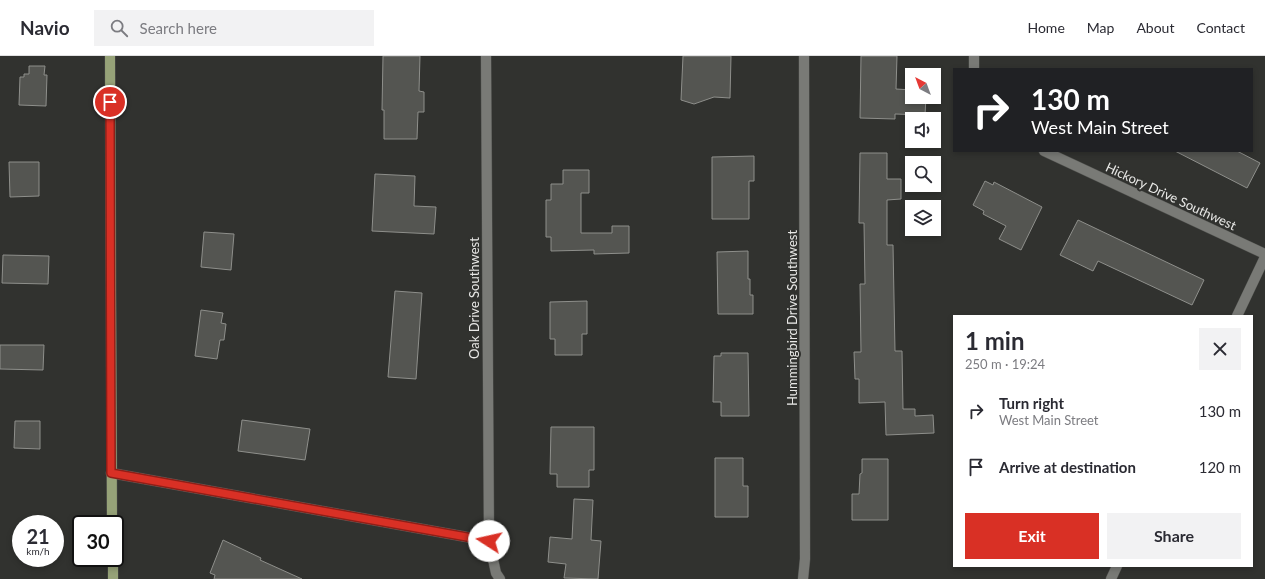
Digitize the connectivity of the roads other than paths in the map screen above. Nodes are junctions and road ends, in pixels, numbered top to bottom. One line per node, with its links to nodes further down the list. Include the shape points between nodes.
1 (110, 56): 9 (main road)
2 (486, 56): 11 (street, Oak Drive Southwest)
3 (804, 56): 16 (street, Hummingbird Drive Southwest)
4 (974, 56): 5 (street)
5 (974, 68)
6 (1046, 152): 7 (street, Hickory Drive Southwest)
7 (1265, 255): 8 (street)
8 (1237, 315)
9 (111, 473): 10 (main road); 11 (street)
10 (112, 515)
11 (489, 541): 15 (street, Oak Drive Southwest, via 496,573)
12 (113, 567): 14 (main road)
13 (1117, 567): 17 (street)
14 (113, 579)
15 (500, 579)
16 (803, 579)
17 (1111, 579)

